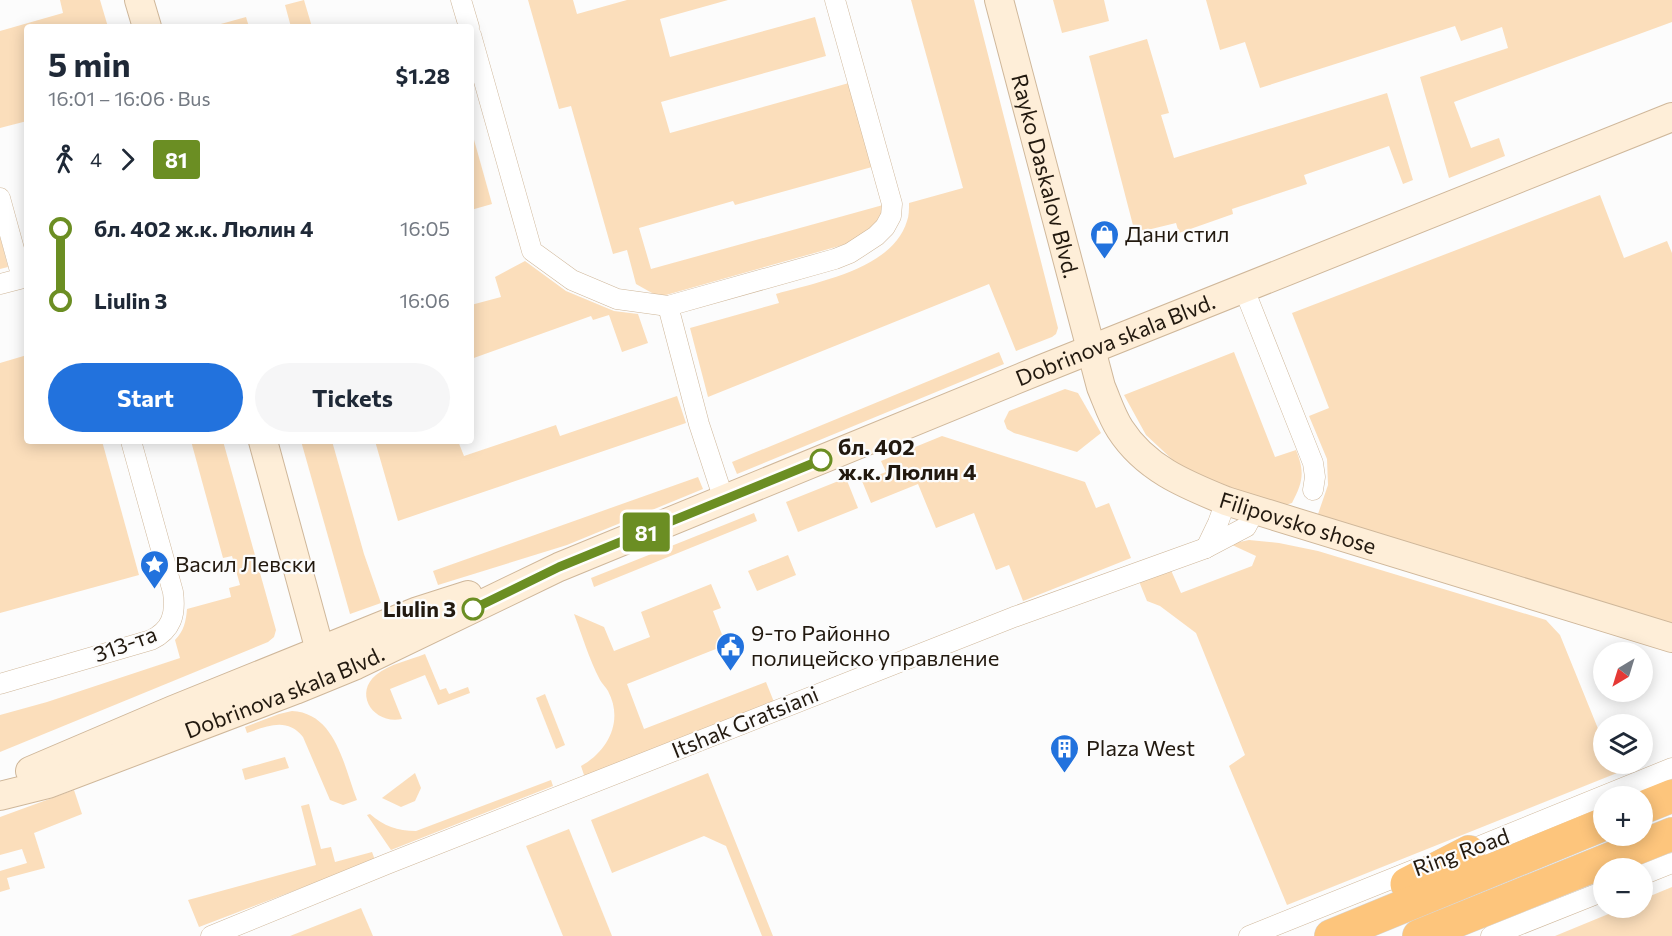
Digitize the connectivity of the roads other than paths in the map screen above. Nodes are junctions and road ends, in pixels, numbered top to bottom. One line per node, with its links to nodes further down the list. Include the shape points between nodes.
1 (139, 0): 5 (main road)
2 (461, 0): 6 (street)
3 (835, 0): 14 (street, via 892,204 885,227 864,245 835,259)
4 (999, 0): 15 (main road, Rayko Daskalov Blvd.)
5 (146, 24)
6 (468, 24)
7 (474, 46): 14 (street, via 532,251 572,280 617,299)
8 (1672, 117): 13 (main road, Dobrinova skala Blvd.)
9 (0, 198): 10 (street)
10 (24, 274)
11 (24, 277): 12 (street)
12 (0, 284)
13 (1244, 289): 15 (main road, Dobrinova skala Blvd.); 18 (street, via 1313,463)
14 (668, 306): 19 (street)
15 (1090, 350): 19 (main road, Dobrinova skala Blvd.); 20 (main road, Filipovsko shose, via 1118,427 1134,449 1167,475)
16 (132, 444): 25 (street, 313-та, via 173,592 175,606 168,627 151,640)
17 (264, 444): 24 (main road)
18 (1313, 490)
19 (724, 500): 24 (main road, Dobrinova skala Blvd.)
20 (1226, 501): 21 (main road, Filipovsko shose); 22 (street)
21 (1255, 510): 22 (street, Itshak Gratsiani, via 1246,527); 23 (main road, Filipovsko shose)
22 (1206, 548): 38 (street, Itshak Gratsiani, via 1014,616)
23 (1672, 638)
24 (324, 664): 27 (main road, Dobrinova skala Blvd., via 173,710); 28 (main road, Dobrinova skala Blvd., via 48,784)
25 (0, 684)
26 (1672, 768): 33 (street, Ring Road)
27 (0, 785)
28 (0, 796)
29 (1672, 796): 30 (highway)
30 (1653, 804)
31 (1593, 829): 41 (highway, Ring Road)
32 (1672, 834): 37 (highway)
33 (1469, 852): 39 (street, Ring Road, via 1404,872); 40 (highway)
34 (1672, 863): 35 (street)
35 (1653, 871)
36 (1593, 894): 37 (street)
37 (1490, 922): 42 (highway); 43 (highway)
38 (211, 936)
39 (1249, 936)
40 (1308, 936)
41 (1331, 936)
42 (1419, 936)
43 (1433, 936)

